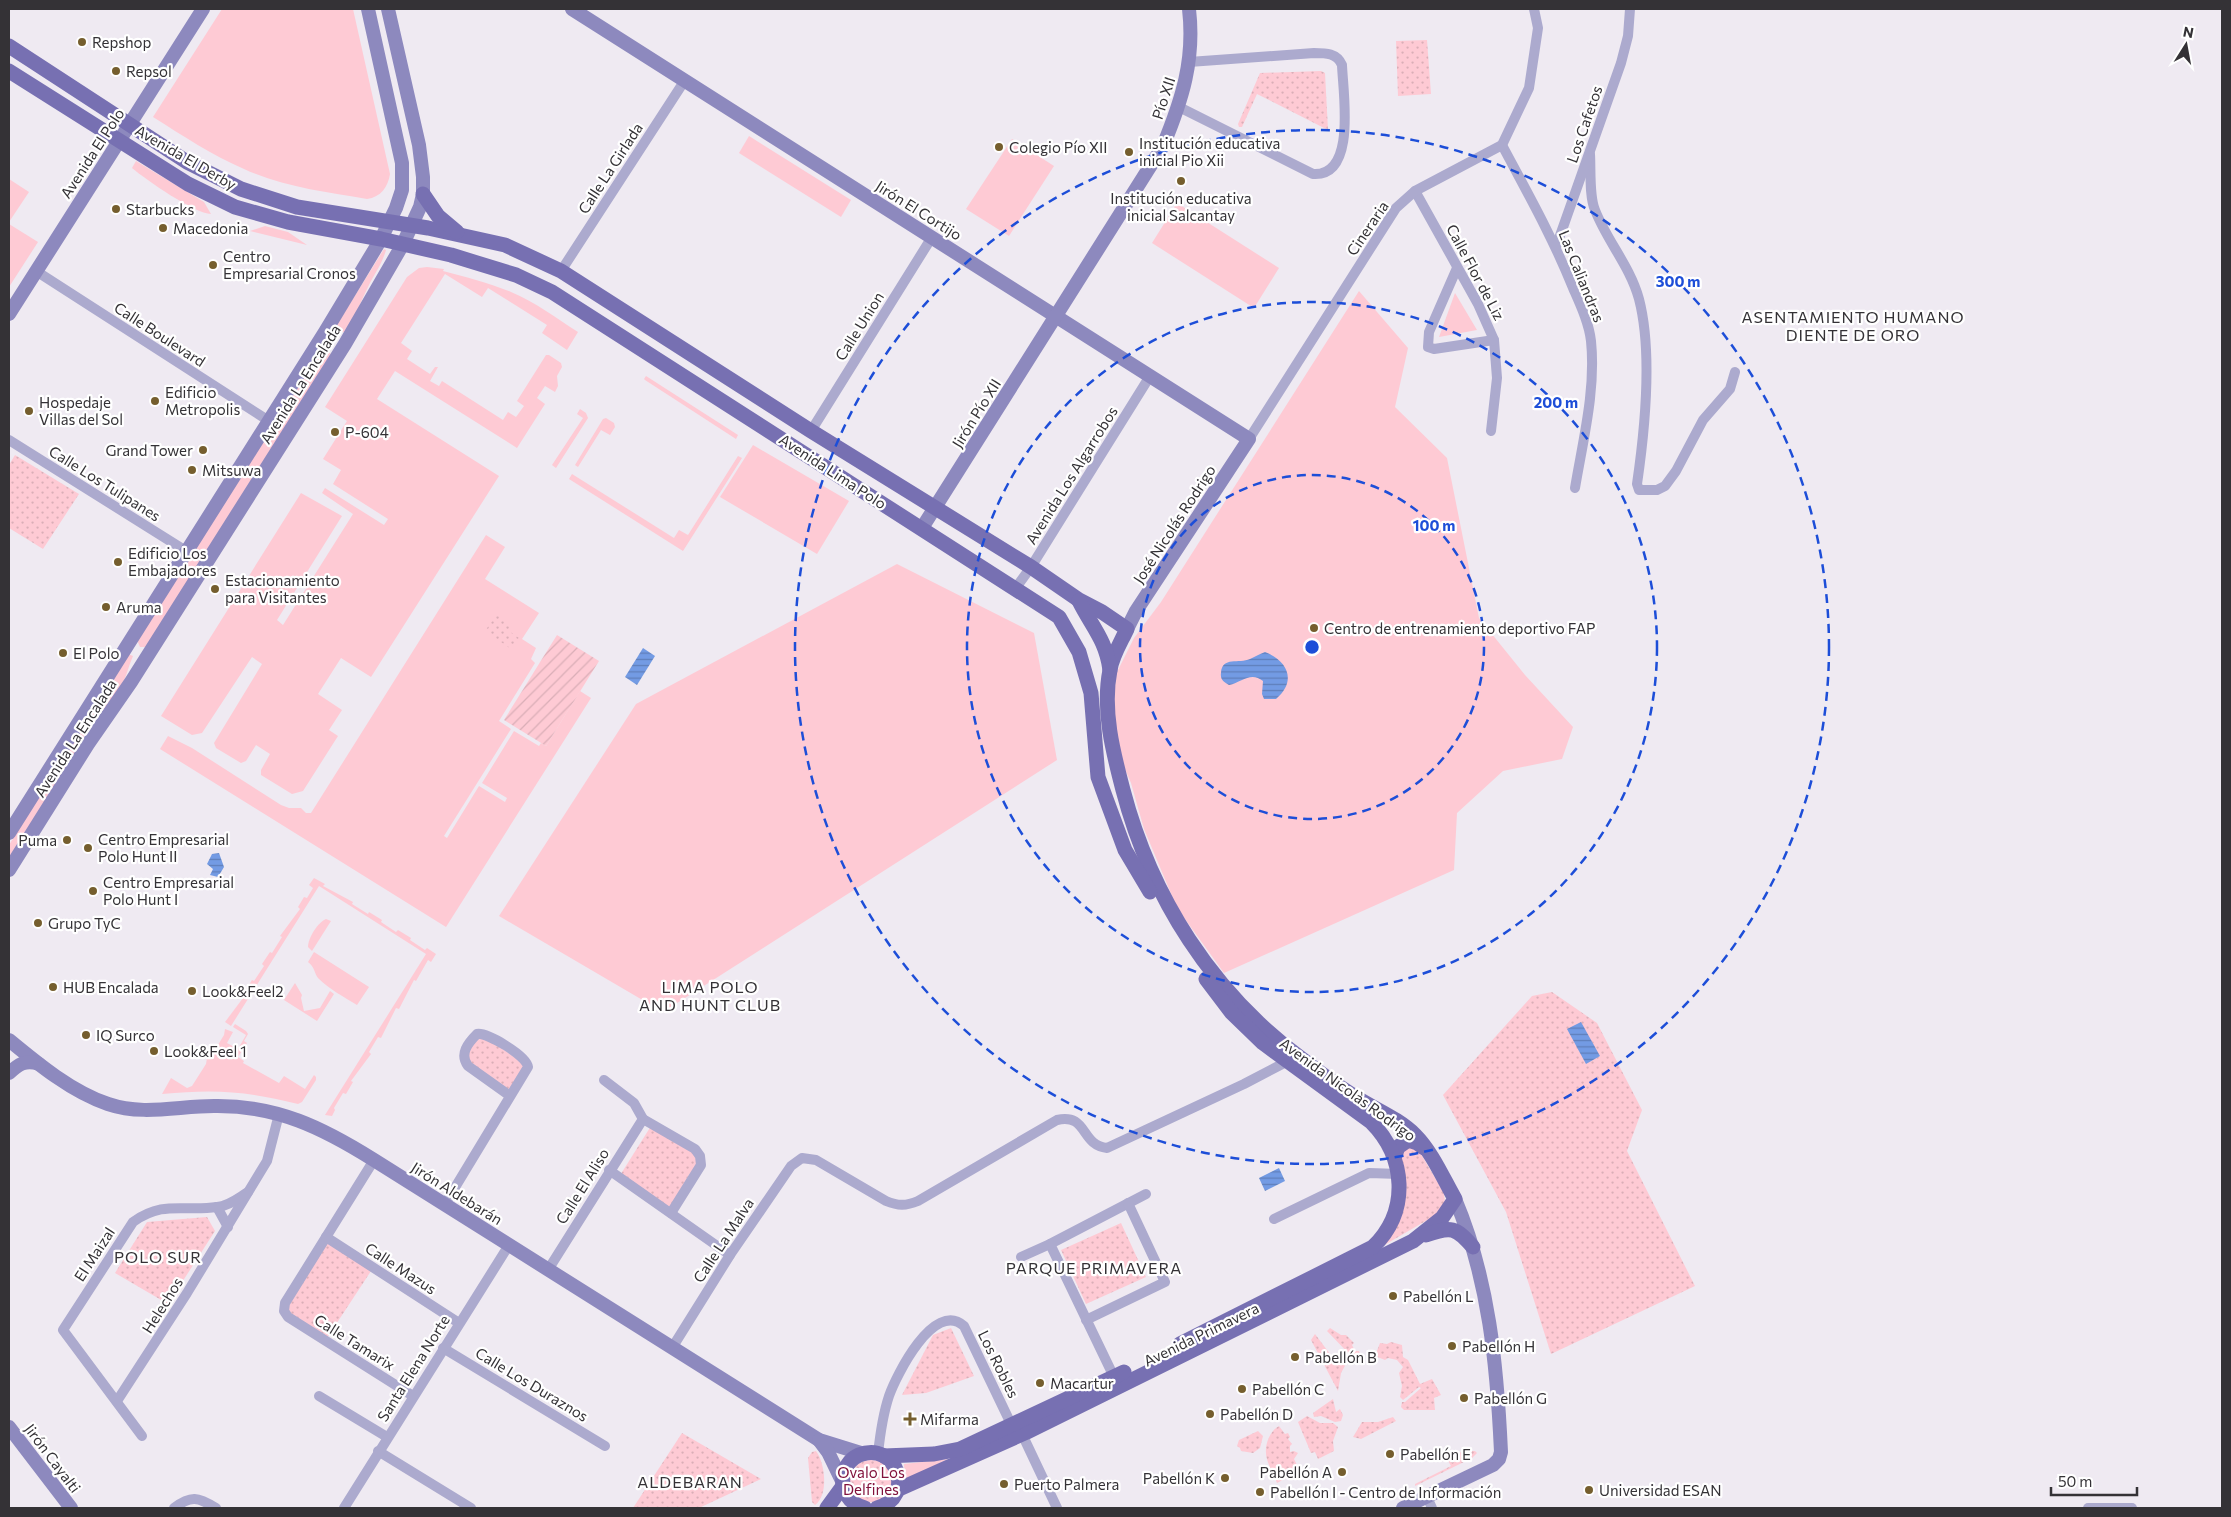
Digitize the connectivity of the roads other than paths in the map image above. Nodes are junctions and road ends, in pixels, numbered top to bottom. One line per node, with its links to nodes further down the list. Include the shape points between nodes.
1 (203, 9): 15 (street, Avenida El Polo)
2 (368, 9): 21 (street, Avenida La Encalada, via 402,162 401,195)
3 (388, 9): 20 (street, Avenida La Encalada, via 419,145)
4 (572, 9): 11 (street, Jirón El Cortijo)
5 (1189, 9): 9 (street, Pío XII)
6 (1534, 9): 17 (street, via 1538,28 1529,88)
7 (1630, 9): 18 (street, Los Cafetos, via 1626,45)
8 (9, 46): 12 (main road, Avenida El Derby)
9 (1189, 62): 13 (street, Pío XII); 13 (street, via 1333,54 1340,58 1342,65 1344,144 1329,172 1313,174)
10 (9, 71): 14 (main road, Avenida El Derby)
11 (685, 80): 24 (street, Jirón El Cortijo); 30 (street, Calle La Girlada)
12 (102, 106): 14 (main road, via 106,112 105,120); 15 (main road, Avenida El Derby)
13 (1179, 107): 32 (street, Pío XII, via 1163,146)
14 (91, 123): 16 (main road, Avenida El Derby)
15 (129, 125): 16 (street, Avenida El Polo); 21 (main road, Avenida El Derby, via 187,162 267,199 333,214)
16 (119, 141): 25 (main road, Avenida El Derby, via 188,184 235,207 288,222); 29 (street, Avenida El Polo)
17 (1502, 145): 19 (street, Cineraria); 27 (street, Las Caliandras)
18 (1590, 154): 27 (street, Los Cafetos); 36 (street, via 1594,207 1627,268 1642,316 1646,344 1645,410 1639,490 1649,492 1665,486 1703,420 1730,389)
19 (1416, 191): 28 (street, Calle Flor de Liz); 43 (street, Cineraria, via 1396,208)
20 (424, 194): 22 (street, Avenida La Encalada); 23 (main road, via 438,216)
21 (390, 222): 22 (main road, Avenida El Derby); 25 (street, Avenida La Encalada)
22 (412, 225): 23 (main road, Avenida Lima Polo); 26 (street, Avenida La Encalada)
23 (462, 236): 30 (main road, Avenida Lima Polo, via 520,250)
24 (932, 237): 32 (street, Jirón El Cortijo); 41 (street, Calle Union)
25 (381, 239): 26 (main road, Avenida Lima Polo); 33 (street, Avenida La Encalada)
26 (403, 244): 35 (street, Avenida La Encalada); 39 (main road, Avenida Lima Polo, via 481,263 540,286)
27 (1556, 247): 45 (street, Las Caliandras, via 1591,340 1590,402)
28 (1457, 268): 34 (street, Calle Flor de Liz); 34 (street, via 1430,332 1428,347 1434,349)
29 (36, 271): 31 (street, Avenida El Polo); 40 (street, Calle Boulevard)
30 (561, 271): 38 (main road, Avenida Lima Polo)
31 (9, 314)
32 (1057, 315): 37 (street, Jirón El Cortijo); 46 (street, Jirón Pío XII)
33 (325, 332): 35 (street); 40 (street, Avenida La Encalada)
34 (1494, 340): 42 (street, Calle Flor de Liz, via 1497,378)
35 (345, 344): 56 (street, Avenida La Encalada)
36 (1735, 372)
37 (1150, 376): 43 (street, Jirón El Cortijo); 49 (street, Avenida Los Algarrobos)
38 (754, 394): 39 (main road); 41 (main road, Avenida Lima Polo)
39 (742, 414): 47 (main road, Avenida Lima Polo)
40 (269, 421): 48 (street, Avenida La Encalada)
41 (811, 431): 46 (main road, Avenida Lima Polo)
42 (1491, 431)
43 (1250, 439): 52 (street, José Nicolás Rodrigo, via 1136,611)
44 (9, 440): 48 (street, Calle Los Tulipanes)
45 (1575, 488)
46 (936, 508): 47 (street, Jirón Pío XII); 49 (main road, Avenida Lima Polo)
47 (922, 528): 50 (main road, Avenida Lima Polo)
48 (186, 552): 54 (street, Avenida La Encalada)
49 (1031, 567): 50 (street, Avenida Los Algarrobos); 51 (main road, Avenida Lima Polo)
50 (1015, 589): 55 (main road, Avenida Lima Polo, via 1059,617 1079,652 1091,693 1098,777)
51 (1078, 600): 52 (main road, Avenida Lima Polo); 53 (main road, Avenida Lima Polo, via 1098,631)
52 (1128, 629): 53 (main road, Avenida Nicolàs Rodrigo)
53 (1110, 670): 66 (main road, Avenida Nicolàs Rodrigo, via 1109,725 1126,804 1150,872 1201,959 1246,1010 1300,1057 1354,1096 1409,1129)
54 (9, 833)
55 (1124, 850): 58 (main road, Avenida Nicolàs Rodrigo, via 1194,963 1217,994 1263,1043)
56 (9, 870)
57 (9, 1040): 59 (street, Jirón Aldebarán)
58 (1288, 1062): 64 (main road, Avenida Nicolàs Rodrigo); 85 (street, Calle La Malva, via 1107,1148 1092,1143 1080,1123 1064,1118 1057,1120 908,1205 898,1206 886,1201 820,1162 807,1158 797,1160)
59 (41, 1065): 60 (street, via 24,1062); 63 (street, Jirón Aldebarán, via 92,1097 121,1107 146,1111 217,1106)
60 (9, 1074)
61 (604, 1080): 65 (street, via 634,1103)
62 (510, 1096): 62 (street, via 527,1071 528,1062 489,1036 477,1034 465,1050 464,1061); 75 (street)
63 (279, 1114): 68 (street, Jirón Aldebarán, via 339,1138); 71 (street, Helechos, via 267,1161)
64 (1362, 1116): 67 (main road, Avenida Primavera, via 1380,1131)
65 (643, 1119): 69 (street, Calle El Aliso); 77 (street, via 695,1149 700,1156 701,1165)
66 (1427, 1151): 67 (main road, via 1408,1140 1398,1147); 73 (main road, Avenida Nicolàs Rodrigo)
67 (1395, 1155): 70 (main road, Avenida Primavera)
68 (374, 1160): 75 (street, Jirón Aldebarán); 80 (street)
69 (609, 1170): 77 (street); 87 (street, Calle El Aliso)
70 (1399, 1174): 78 (street, via 1369,1173); 92 (main road, Avenida Primavera, via 1396,1209 1385,1235 1373,1247)
71 (248, 1192): 76 (street, El Maizal); 79 (street, Helechos)
72 (1146, 1194): 74 (street)
73 (1454, 1199): 81 (main road, Avenida Primavera, via 1442,1218); 84 (street, Avenida Nicolàs Rodrigo)
74 (1128, 1203): 82 (street); 88 (street, via 1165,1282)
75 (445, 1204): 83 (street, Jirón Aldebarán)
76 (217, 1207): 79 (street); 95 (street, El Maizal, via 162,1208 133,1222 63,1330)
77 (671, 1213): 85 (street)
78 (1274, 1219)
79 (228, 1227): 95 (street, Helechos)
80 (326, 1237): 89 (street, Calle Mazus); 94 (street, Calle Tamarix, via 285,1303 284,1311 288,1317)
81 (1413, 1240): 84 (main road, via 1449,1229 1461,1233); 97 (main road, Avenida Primavera)
82 (1050, 1244): 86 (street); 88 (street)
83 (509, 1245): 87 (street, Jirón Aldebarán); 89 (street, Santa Elena Norte)
84 (1473, 1247): 106 (street, Avenida Nicolàs Rodrigo, via 1491,1325 1501,1452 1494,1465)
85 (730, 1255): 91 (street, Calle La Malva)
86 (1021, 1257)
87 (548, 1270): 91 (street, Jirón Aldebarán)
88 (1086, 1320): 92 (street)
89 (459, 1324): 90 (street, Santa Elena Norte)
90 (444, 1348): 94 (street, Santa Elena Norte); 101 (street, Calle Los Duraznos)
91 (672, 1348): 100 (street, Jirón Aldebarán)
92 (1114, 1377): 97 (main road, Avenida Primavera)
93 (320, 1396): 99 (street)
94 (413, 1396): 99 (street, Santa Elena Norte)
95 (117, 1401): 98 (street)
96 (9, 1427): 107 (street, Jirón Cayalti)
97 (1017, 1430): 103 (main road, Avenida Primavera, via 951,1452); 103 (street, Los Robles, via 964,1326 954,1321 943,1322 925,1334 901,1371 889,1396); 105 (main road, Avenida Primavera); 115 (street, Los Robles)
98 (142, 1436)
99 (387, 1437): 102 (street, Santa Elena Norte)
100 (820, 1440): 103 (street, Jirón Aldebarán); 104 (street)
101 (605, 1446)
102 (378, 1451): 110 (street, Santa Elena Norte); 111 (street)
103 (875, 1455): 104 (main road, via 855,1458 848,1464); 105 (main road, via 891,1461 898,1473)
104 (843, 1484): 112 (main road); 113 (main road, via 850,1499)
105 (894, 1500): 114 (main road, Avenida Primavera)
106 (1430, 1503): 116 (street)
107 (70, 1508)
108 (174, 1508): 109 (street, via 184,1500 194,1498)
109 (216, 1508)
110 (344, 1508)
111 (471, 1508)
112 (827, 1508)
113 (862, 1508)
114 (876, 1508)
115 (1057, 1508)
116 (1403, 1508)
117 (2088, 1508): 118 (street)
118 (2132, 1508)

